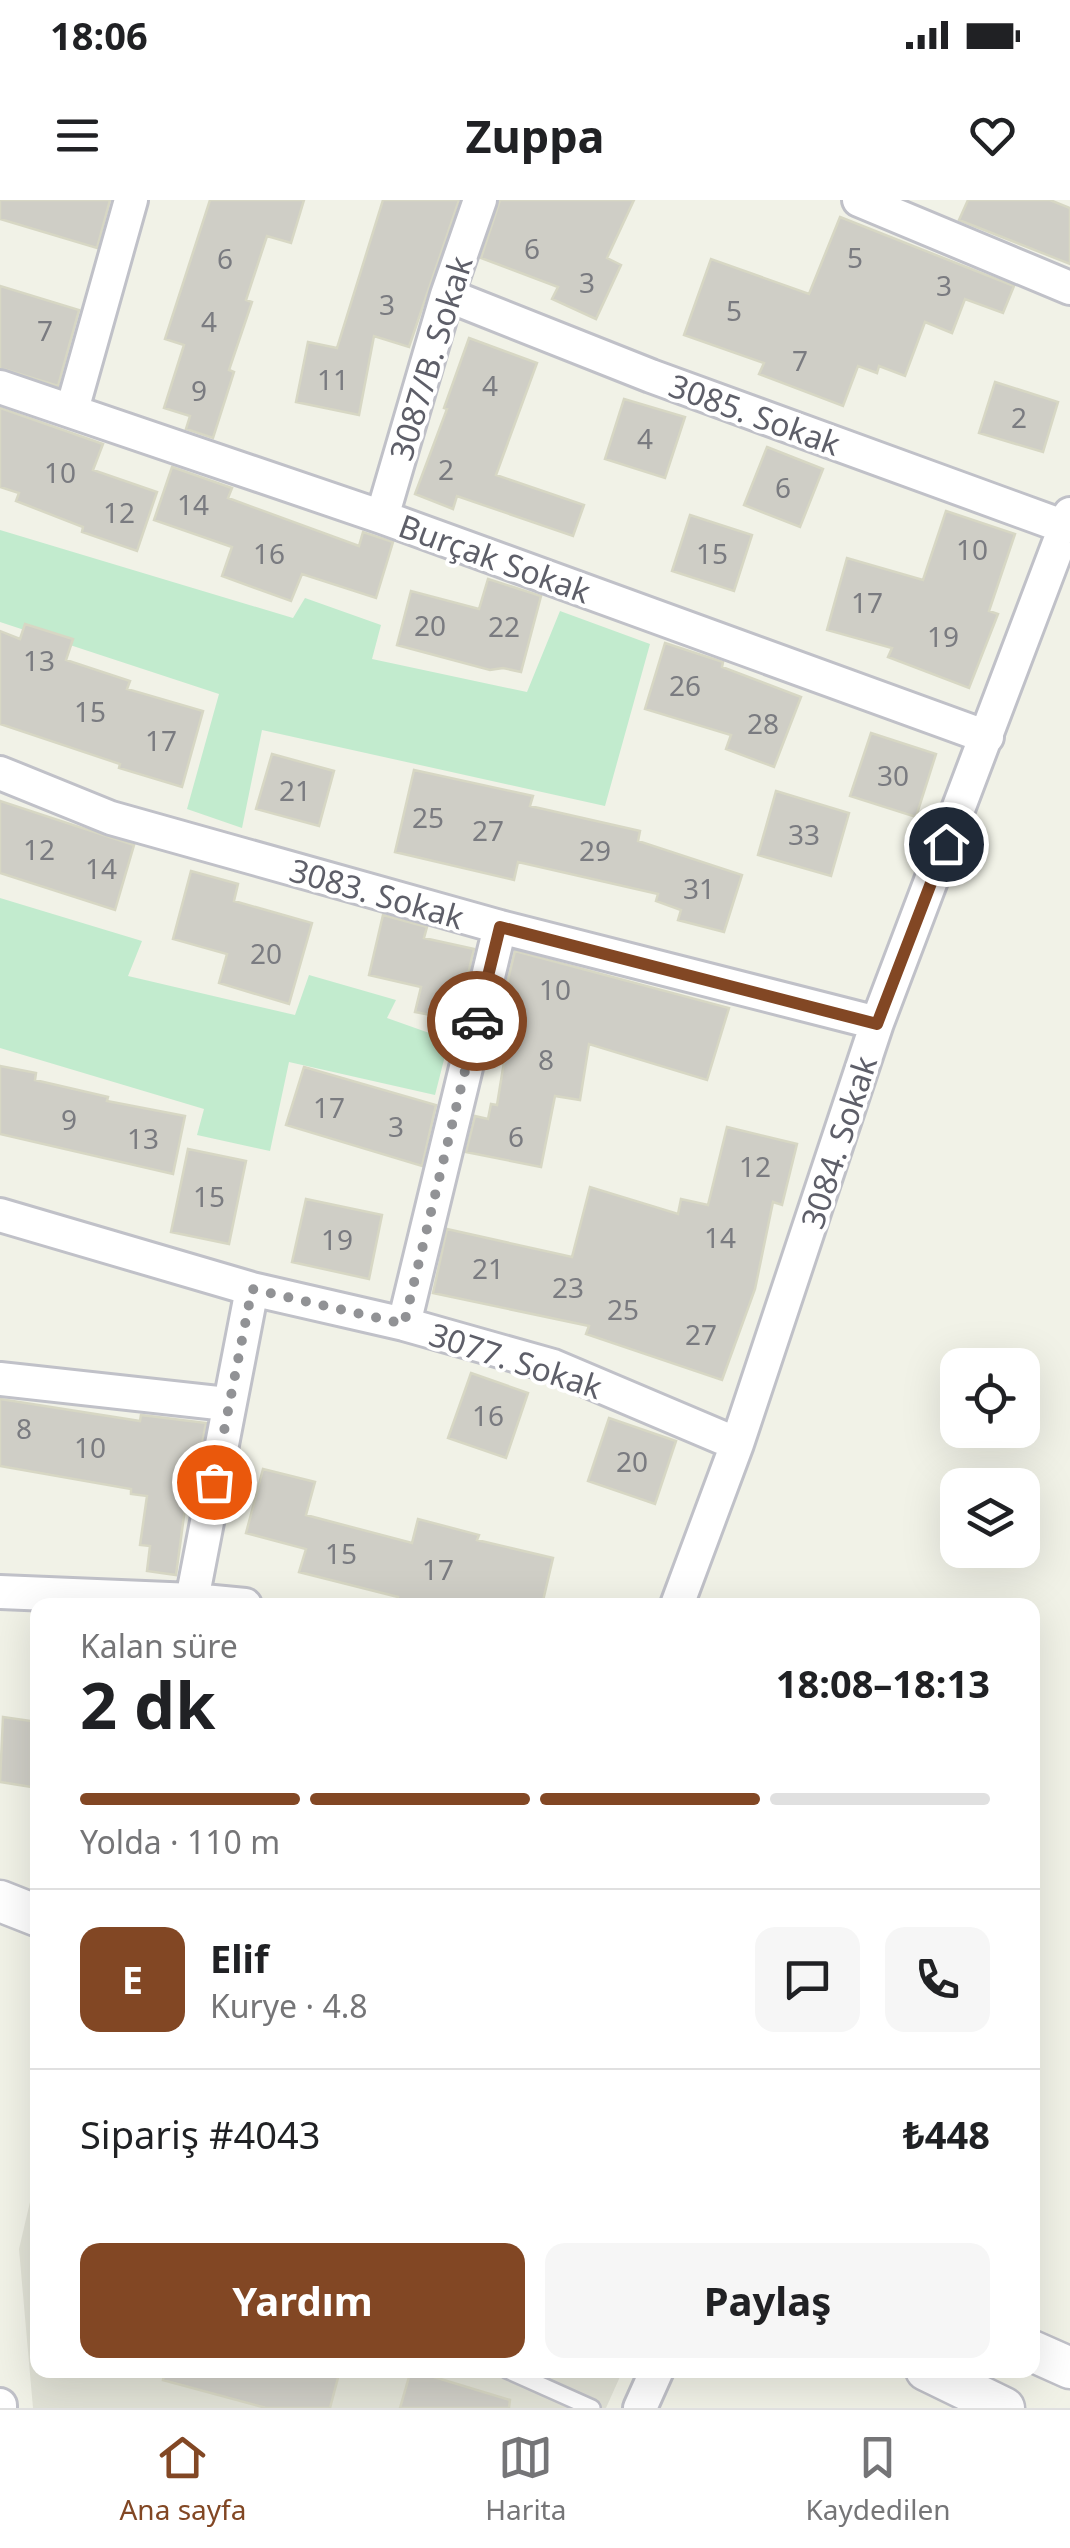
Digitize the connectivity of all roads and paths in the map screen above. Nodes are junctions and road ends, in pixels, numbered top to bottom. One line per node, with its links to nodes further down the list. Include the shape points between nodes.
1 (131, 200): 7 (street)
2 (480, 200): 5 (street, 3087/B. Sokak)
3 (859, 200): 4 (street)
4 (1070, 288)
5 (447, 296): 8 (street, 3087/B. Sokak); 9 (street, 3085. Sokak, via 669,383)
6 (0, 388): 7 (street, Burçak Sokak)
7 (72, 410): 8 (street, Burçak Sokak)
8 (382, 517): 10 (street, Burçak Sokak)
9 (1068, 521): 10 (street, 3084. Sokak)
10 (987, 737): 13 (street, 3084. Sokak)
11 (0, 774): 12 (street, 3083. Sokak, via 111,818)
12 (500, 927): 13 (street, 3083. Sokak); 16 (street)
13 (877, 1024): 19 (street, 3084. Sokak)
14 (0, 1215): 15 (street, 3077. Sokak)
15 (252, 1289): 16 (street, 3077. Sokak); 18 (street)
16 (404, 1324): 19 (street, 3077. Sokak, via 552,1366)
17 (0, 1379): 18 (street)
18 (228, 1404): 22 (street)
19 (736, 1444): 23 (street, 3084. Sokak)
20 (0, 1592): 21 (street)
21 (115, 1598)
22 (193, 1598)
23 (680, 1598)
24 (0, 1901): 25 (street)
25 (30, 1913)
26 (1040, 2355): 27 (street)
27 (1070, 2368)
28 (526, 2378): 31 (lane)
29 (653, 2378): 32 (street)
30 (942, 2378): 33 (street)
31 (592, 2408)
32 (640, 2408)
33 (1004, 2408)

